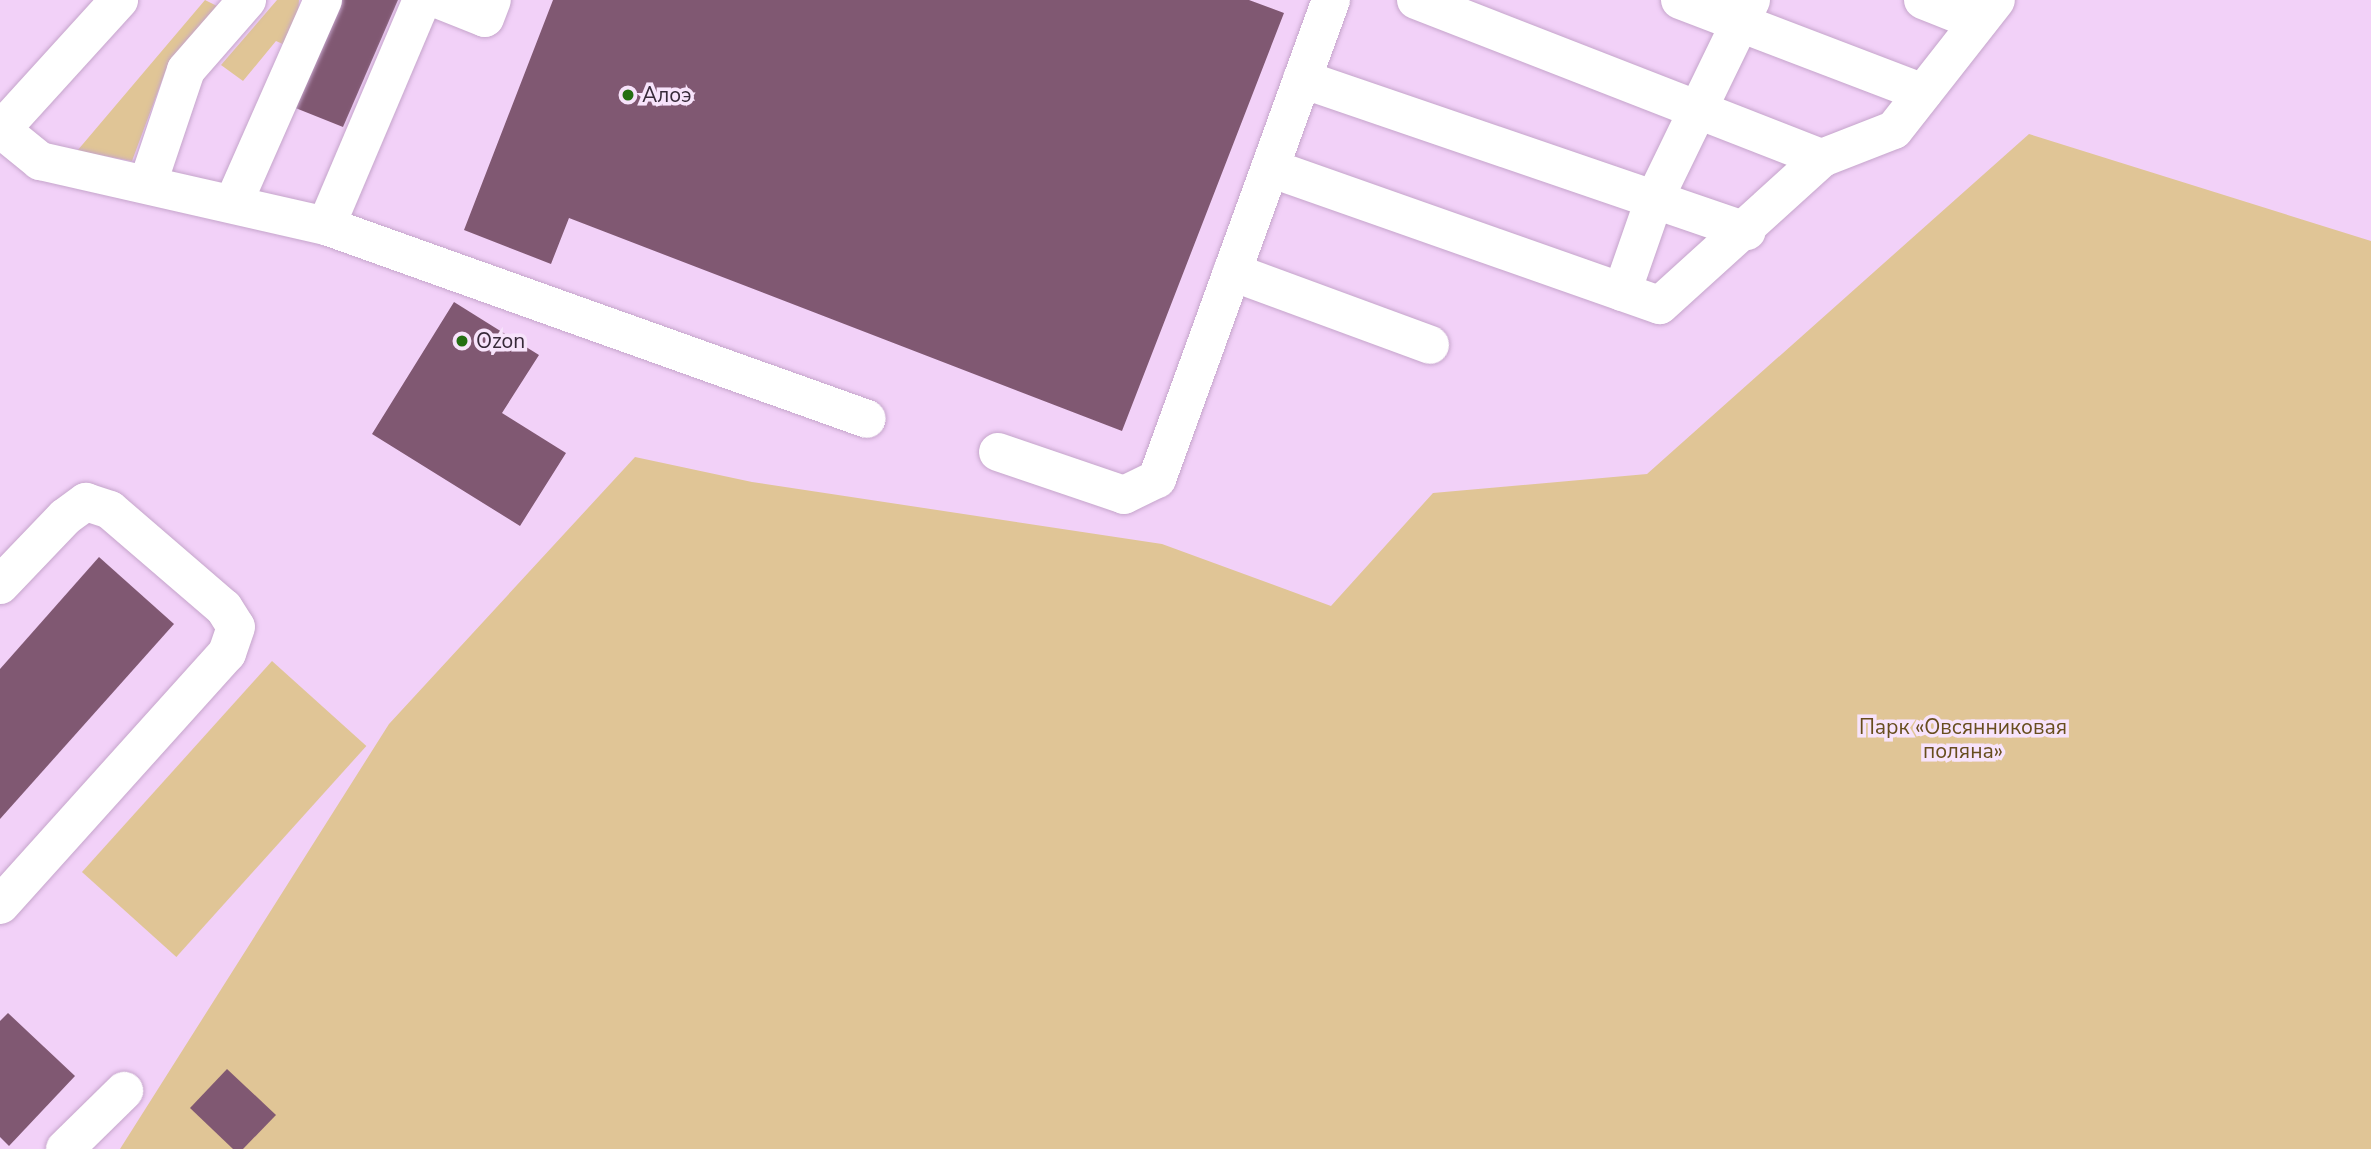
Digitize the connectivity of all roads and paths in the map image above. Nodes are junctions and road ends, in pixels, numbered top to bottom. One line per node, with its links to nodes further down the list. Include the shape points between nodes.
1 (119, 0): 16 (street)
2 (247, 0): 19 (street, via 186,70)
3 (323, 0): 21 (street)
4 (422, 0): 22 (street)
5 (440, 0): 6 (street, via 485,18)
6 (492, 0)
7 (1331, 0): 13 (street)
8 (1416, 0): 15 (street)
9 (1680, 0): 11 (street)
10 (1923, 0): 12 (street)
11 (1744, 11): 14 (street); 15 (street)
12 (1987, 11): 14 (street)
13 (1302, 79): 18 (street); 20 (street)
14 (1923, 93): 17 (street, via 1894,130)
15 (1698, 110): 17 (street); 20 (street)
16 (1, 131): 19 (street, via 40,161)
17 (1822, 158): 23 (street)
18 (1270, 168): 24 (street); 25 (street)
19 (148, 183): 21 (street)
20 (1654, 200): 23 (street); 25 (street)
21 (233, 204): 22 (street)
22 (326, 226): 27 (street)
23 (1747, 231): 25 (street, via 1660,306)
24 (1232, 272): 26 (street); 28 (street, via 1157,479 1124,495)
25 (1622, 292)
26 (1430, 345)
27 (867, 419)
28 (998, 452)
29 (0, 585): 30 (street, via 65,517 86,502 110,510 223,608 236,627 227,653)
30 (0, 905)
31 (124, 1091): 32 (street)
32 (65, 1149)

